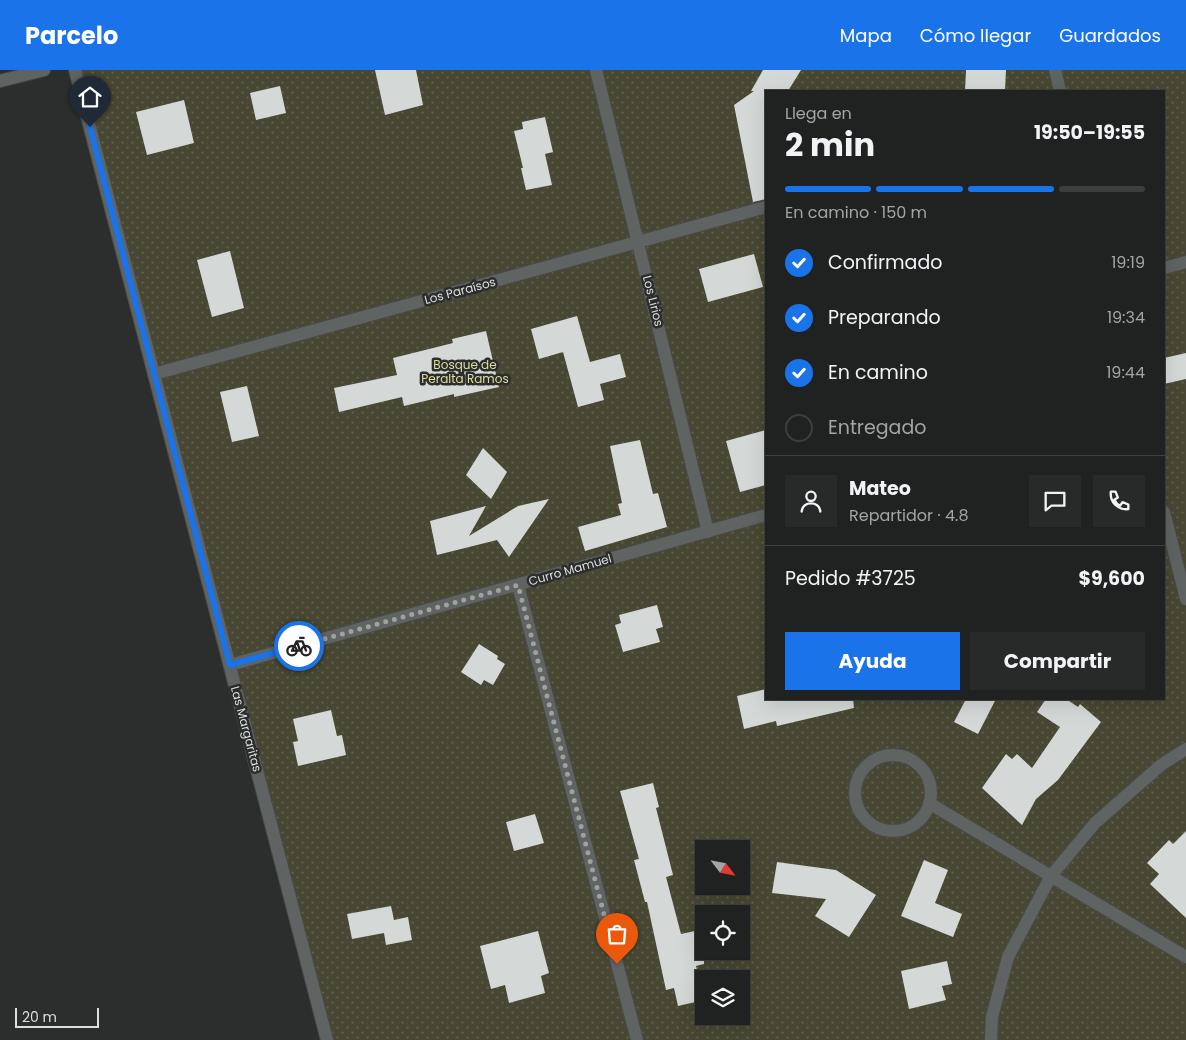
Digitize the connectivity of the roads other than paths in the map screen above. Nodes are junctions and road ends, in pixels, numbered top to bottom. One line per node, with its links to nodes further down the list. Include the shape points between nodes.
1 (44, 70): 5 (street)
2 (75, 70): 11 (street, Las Margaritas)
3 (596, 70): 8 (street, Los Lirios)
4 (1055, 70): 6 (street)
5 (0, 81)
6 (1060, 90)
7 (765, 207): 8 (street, Los Paraísos)
8 (638, 242): 11 (street, Los Paraísos); 14 (street, Los Lirios)
9 (1186, 262): 10 (street)
10 (1165, 268)
11 (154, 374): 17 (street, Las Margaritas)
12 (765, 515): 14 (street, Curro Mamuel)
13 (1165, 516): 16 (street)
14 (708, 532): 15 (street, Curro Mamuel)
15 (518, 585): 17 (street, Curro Mamuel); 23 (street)
16 (1186, 598)
17 (230, 665): 22 (street, Las Margaritas)
18 (1186, 749): 20 (street, via 1161,765 1095,822)
19 (930, 803): 19 (street, via 931,791 923,769 903,756 879,757 860,772 856,783 854,795 862,817 882,830 906,829 925,814); 20 (street)
20 (1051, 876): 21 (street); 24 (street, via 1008,957 992,1017)
21 (1186, 957)
22 (327, 1040)
23 (637, 1040)
24 (991, 1040)

